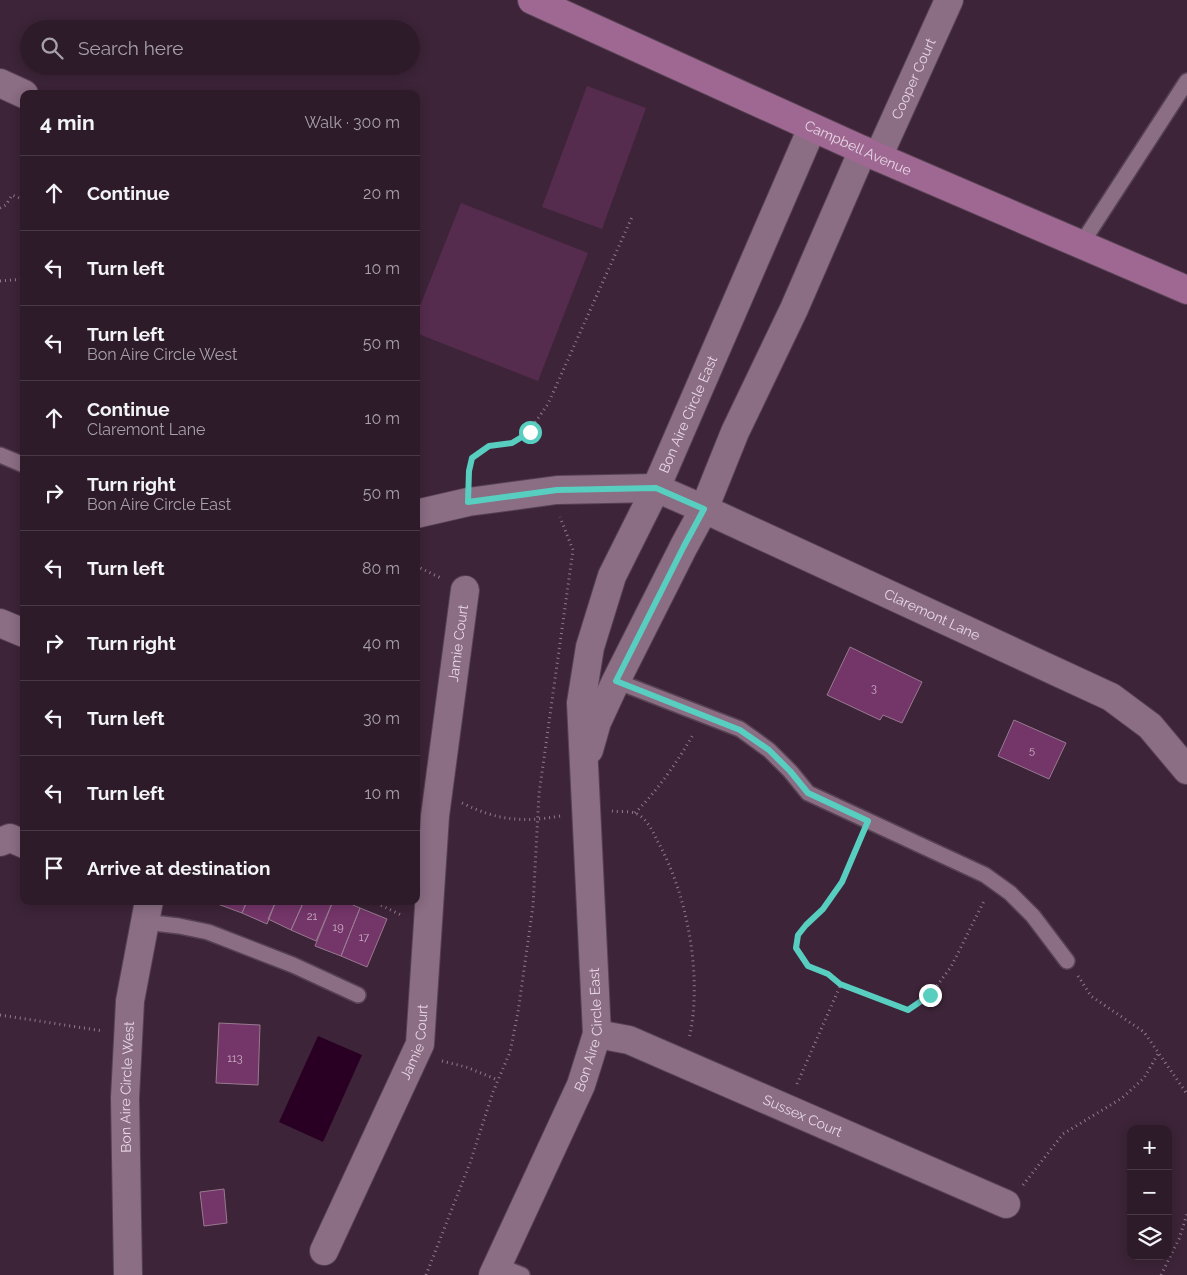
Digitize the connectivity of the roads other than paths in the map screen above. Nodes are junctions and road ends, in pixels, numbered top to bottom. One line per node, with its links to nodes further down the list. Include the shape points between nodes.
1 (532, 0): 6 (street, Campbell Avenue)
2 (949, 0): 7 (street, Cooper Court)
3 (1187, 81): 8 (lane)
4 (0, 83): 5 (street)
5 (20, 92)
6 (812, 128): 7 (street, Campbell Avenue); 12 (street, Bon Aire Circle East)
7 (870, 153): 8 (street, Campbell Avenue); 13 (street, Bon Aire Circle East, via 735,432)
8 (1080, 246): 9 (street, Campbell Avenue)
9 (1187, 290)
10 (0, 455): 11 (lane)
11 (20, 463)
12 (656, 488): 13 (street, Claremont Lane); 14 (street, via 557,490 468,502); 19 (street, Bon Aire Circle East, via 612,576 590,646 581,703)
13 (704, 509): 18 (street, Bon Aire Circle East); 20 (street, Claremont Lane, via 1112,697 1150,726)
14 (420, 513)
15 (465, 590): 21 (street, Jamie Court)
16 (0, 623): 17 (street)
17 (20, 631)
18 (616, 681): 19 (street, Bon Aire Circle East, via 597,722); 25 (lane, via 740,730 769,750 808,793 985,875 1010,893 1033,916)
19 (584, 765): 27 (street, Bon Aire Circle East)
20 (1187, 770)
21 (430, 807): 29 (street, Jamie Court, via 420,1044)
22 (0, 842): 23 (street, via 10,838)
23 (20, 842)
24 (147, 912): 26 (lane, via 179,926 208,932); 31 (street, Bon Aire Circle West, via 130,1001 128,1034 125,1098)
25 (1067, 961)
26 (358, 995)
27 (597, 1034): 28 (street, Sussex Court, via 629,1040); 30 (street, Bon Aire Circle East, via 580,1085)
28 (1006, 1204)
29 (324, 1251)
30 (504, 1272)
31 (128, 1275)

